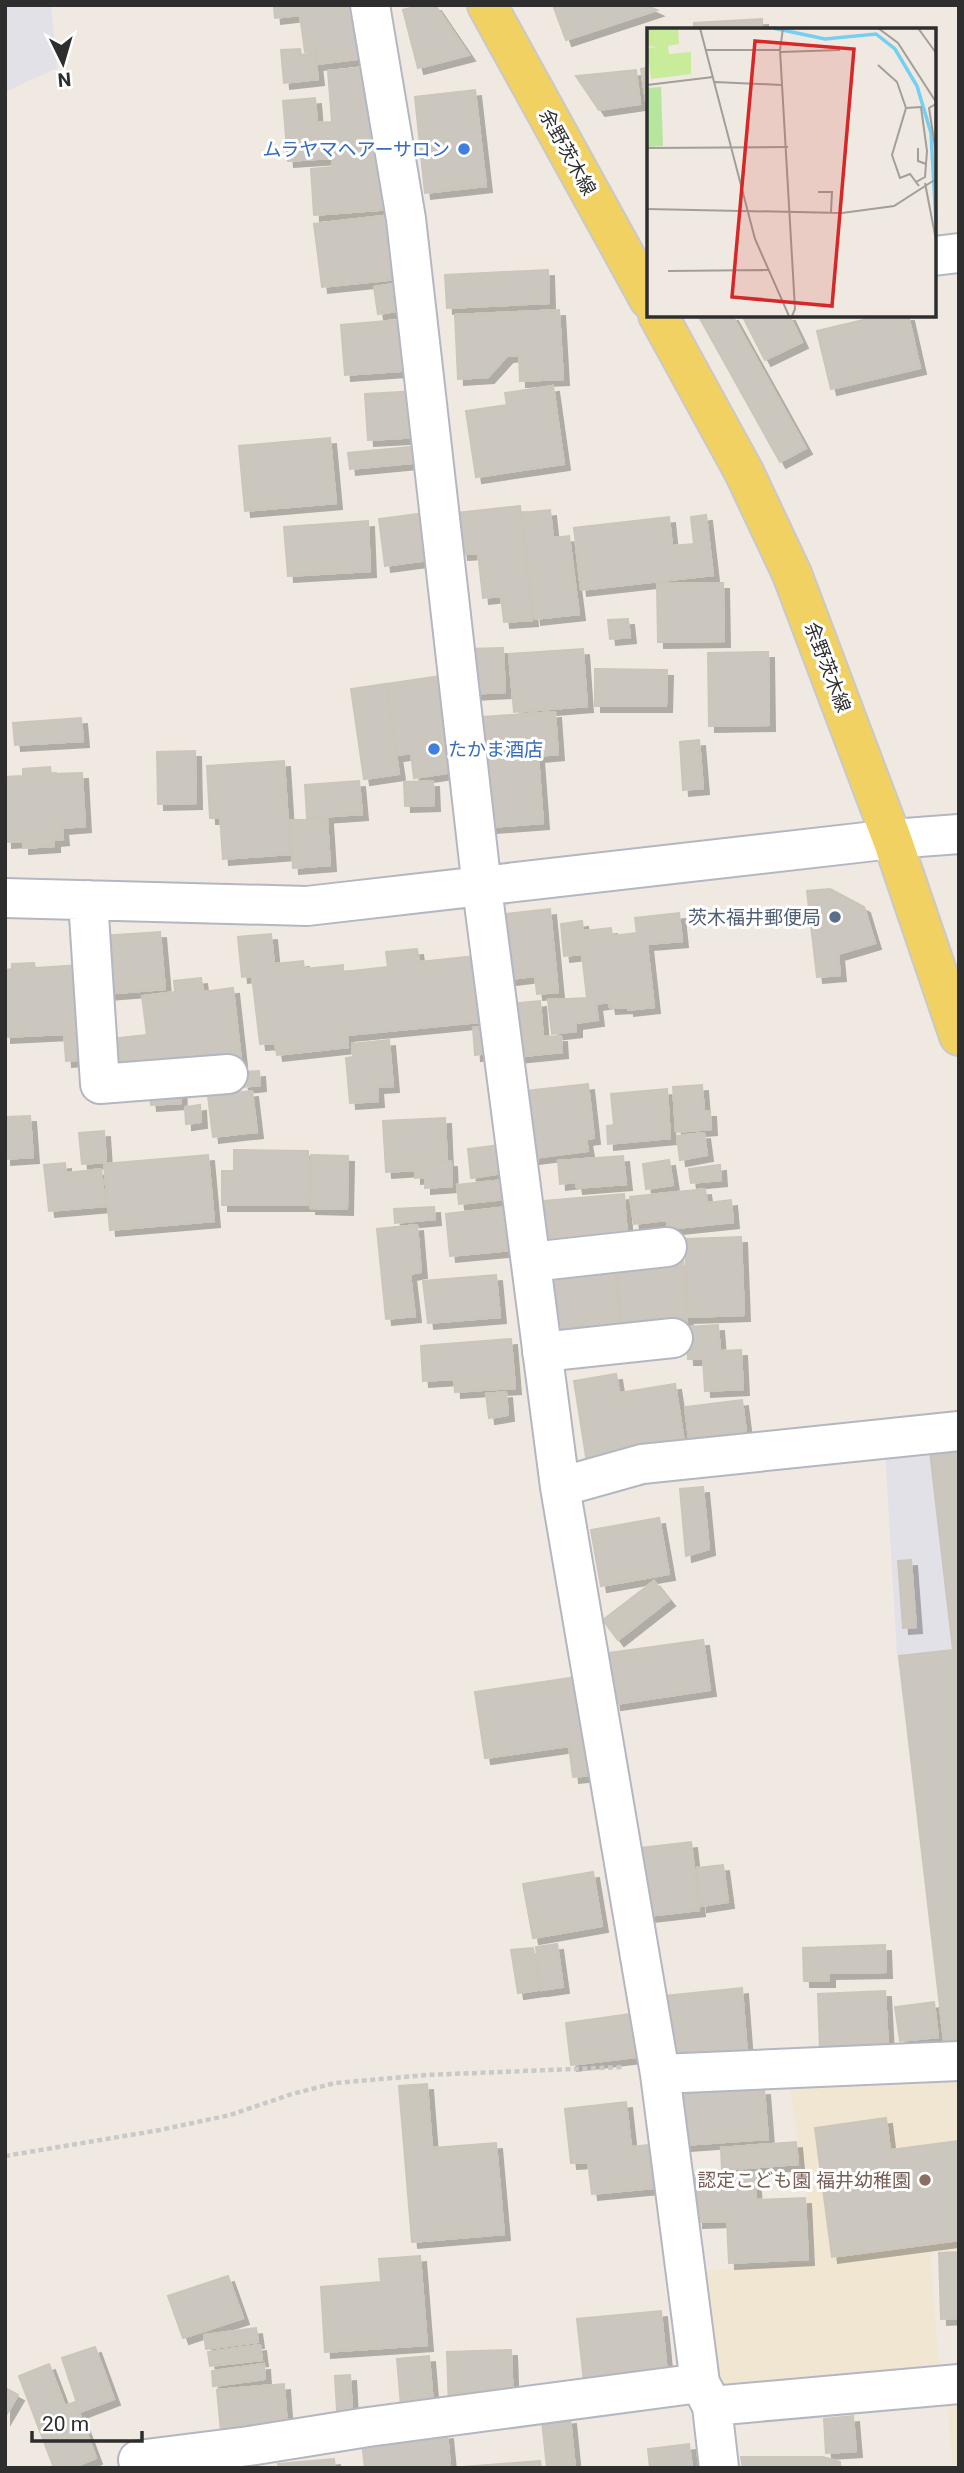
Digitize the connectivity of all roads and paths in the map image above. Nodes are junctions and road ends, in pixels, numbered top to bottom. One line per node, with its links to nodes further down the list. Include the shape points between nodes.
1 (370, 5): 9 (street, via 406,219)
2 (486, 5): 5 (main road, 余野茨木線)
3 (959, 253): 4 (street)
4 (936, 256)
5 (647, 294)
6 (660, 317): 8 (main road, 余野茨木線, via 744,472 792,574)
7 (959, 834): 8 (street)
8 (892, 839): 9 (street); 12 (main road, 余野茨木線)
9 (482, 888): 11 (street, via 307,906); 15 (street)
10 (5, 898): 11 (street)
11 (88, 900): 13 (street, via 100,1084)
12 (959, 1036)
13 (228, 1074)
14 (667, 1247): 15 (street)
15 (531, 1262): 17 (street)
16 (673, 1338): 17 (street)
17 (542, 1352): 19 (street)
18 (959, 1431): 19 (street, via 642,1464)
19 (560, 1487): 21 (street)
20 (959, 2061): 21 (street)
21 (660, 2070): 22 (path, via 426,2074 335,2083 218,2117); 24 (street)
22 (5, 2156)
23 (959, 2384): 24 (street)
24 (706, 2395): 25 (street, via 368,2427); 26 (street)
25 (138, 2460)
26 (719, 2468)

